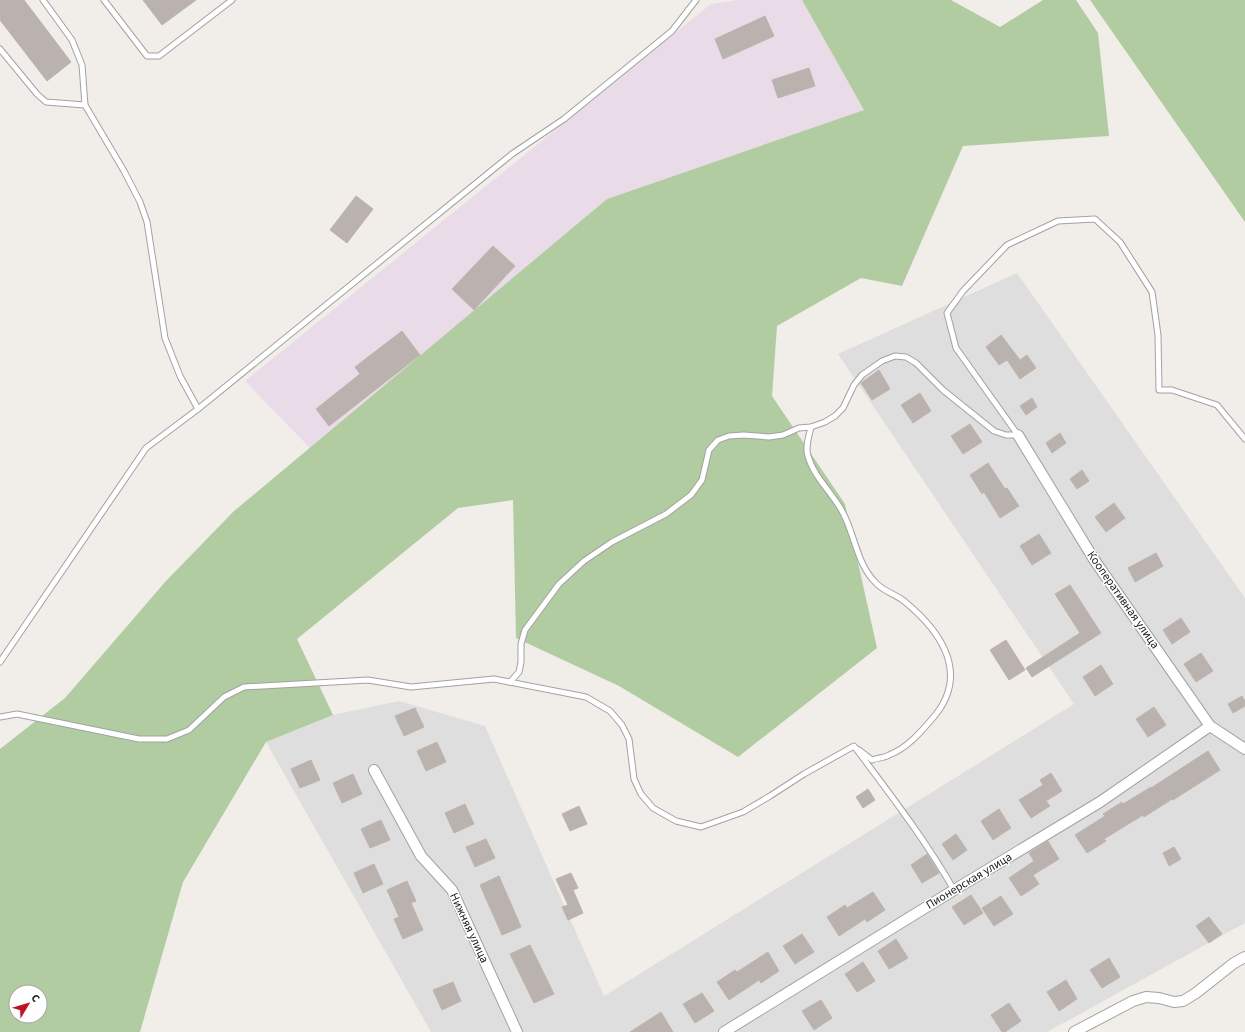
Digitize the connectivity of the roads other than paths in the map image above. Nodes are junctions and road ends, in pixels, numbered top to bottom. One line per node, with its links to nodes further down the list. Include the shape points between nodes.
1 (43, 0): 6 (lane, via 72,40 82,65)
2 (104, 0): 3 (lane, via 146,56 159,56)
3 (232, 0)
4 (696, 0): 7 (lane, via 672,31 564,119 512,154)
5 (0, 49): 6 (lane, via 46,102)
6 (85, 105): 7 (lane, via 140,202 147,222 165,338 180,376)
7 (198, 409): 11 (lane, via 146,448)
8 (811, 427): 9 (lane, via 825,422 843,408 862,375 882,361 895,356 906,356 994,431); 12 (lane, via 769,437 744,435 718,440 709,450 702,480 692,495 666,514 612,542 559,584 525,630 519,672); 15 (lane, via 807,455 813,470 843,513 867,572 876,584 902,600 930,626 942,644 950,666 951,679 946,698 919,735 889,756 872,760)
9 (1018, 435): 10 (lane, via 956,348 947,313 963,291 1007,245 1058,221 1095,219 1120,242 1152,292 1158,335 1159,390 1172,390 1216,405); 14 (street, Кооперативная улица, via 1095,561)
10 (1245, 439)
11 (0, 662)
12 (510, 682): 13 (lane, via 494,679 411,687 368,680 244,687 224,697 189,730 167,739 139,739 17,714); 15 (lane, via 586,697 610,711 622,725 629,739 634,779 641,794 653,808 676,821 701,826 743,812)
13 (0, 717)
14 (1210, 726): 16 (street, Кооперативная улица); 18 (street, Пионерская улица, via 1100,802)
15 (854, 746): 18 (lane, via 937,860)
16 (1245, 750)
17 (374, 770): 20 (street, Нижняя улица, via 421,856 452,890)
18 (954, 890): 21 (street, Пионерская улица)
19 (1245, 957): 22 (street, via 1183,1001 1146,997 1133,1001)
20 (517, 1032)
21 (724, 1032)
22 (1074, 1032)

